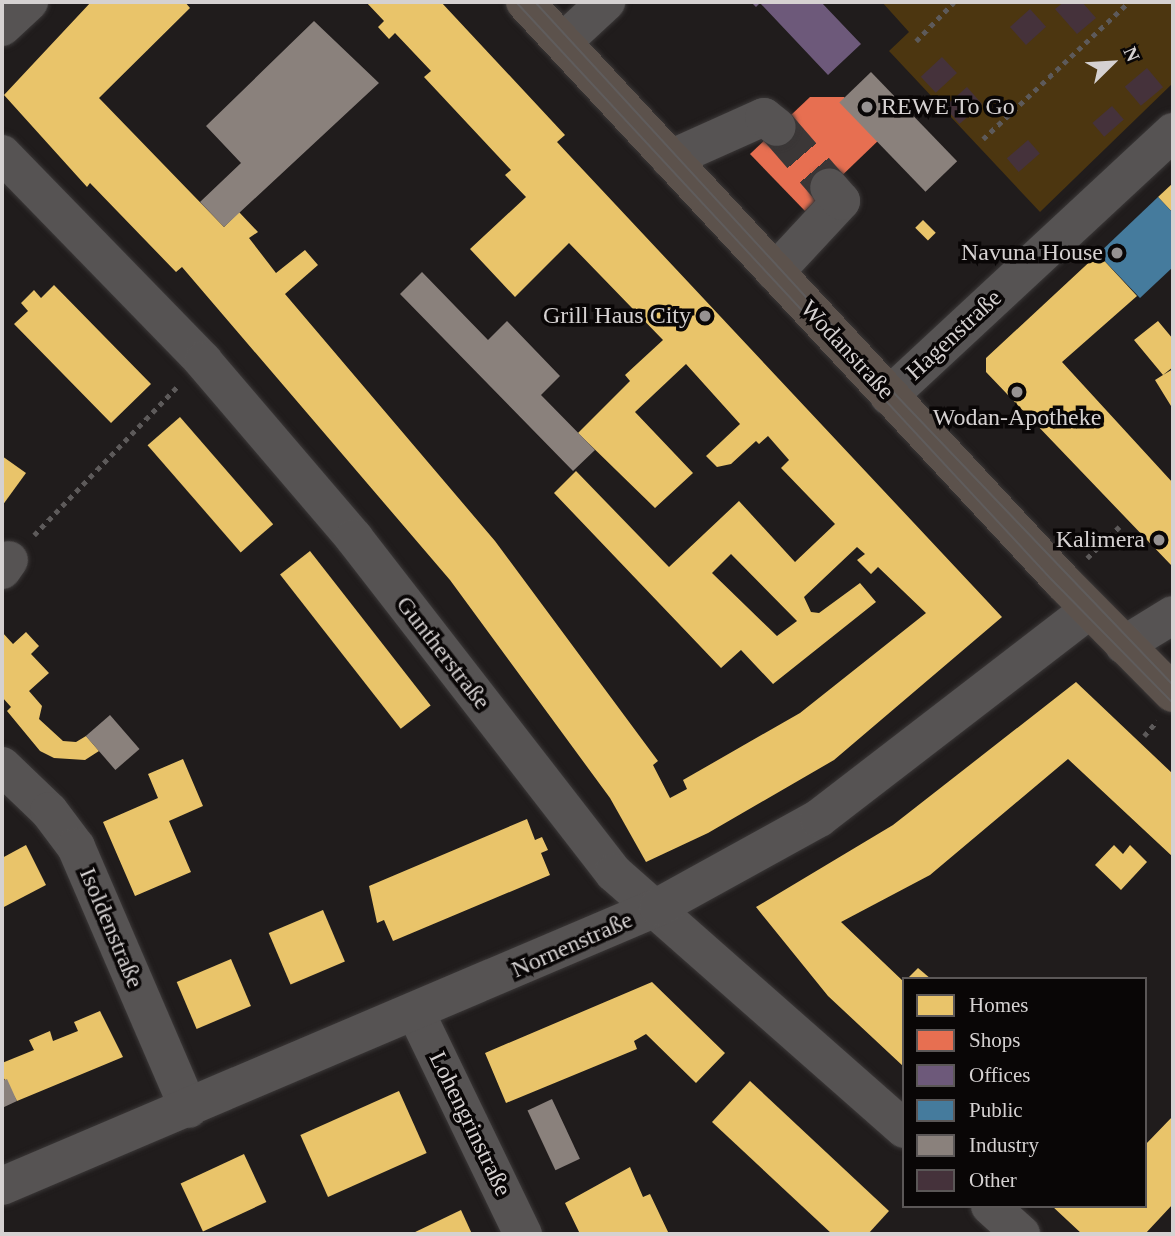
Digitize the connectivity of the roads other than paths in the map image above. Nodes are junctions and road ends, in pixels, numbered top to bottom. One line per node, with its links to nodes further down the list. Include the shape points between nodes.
1 (29, 2): 4 (street)
2 (526, 2): 5 (main road, Wodanstraße)
3 (606, 2): 5 (street)
4 (2, 27)
5 (563, 42): 9 (main road, Wodanstraße)
6 (777, 128): 9 (street, via 764,117)
7 (1173, 132): 12 (street, Hagenstraße)
8 (2, 155): 18 (street, Guntherstraße, via 203,360 354,538 614,873)
9 (670, 159): 11 (main road, Wodanstraße)
10 (830, 187): 11 (street, via 841,201)
11 (775, 272): 12 (main road, Wodanstraße)
12 (889, 396): 13 (main road, Wodanstraße)
13 (1089, 610): 15 (main road, Wodanstraße); 18 (street, Nornenstraße, via 830,810)
14 (1173, 615): 15 (street)
15 (1124, 645): 16 (main road, Wodanstraße)
16 (1173, 693)
17 (2, 766): 20 (street, Isoldenstraße, via 49,811 76,847)
18 (658, 907): 19 (street, Nornenstraße); 21 (street, Guntherstraße)
19 (416, 1013): 20 (street, Nornenstraße); 24 (street, Lohengrinstraße)
20 (189, 1110): 22 (street, Nornenstraße)
21 (902, 1127)
22 (2, 1186)
23 (991, 1208): 25 (street)
24 (523, 1234)
25 (1021, 1234)

